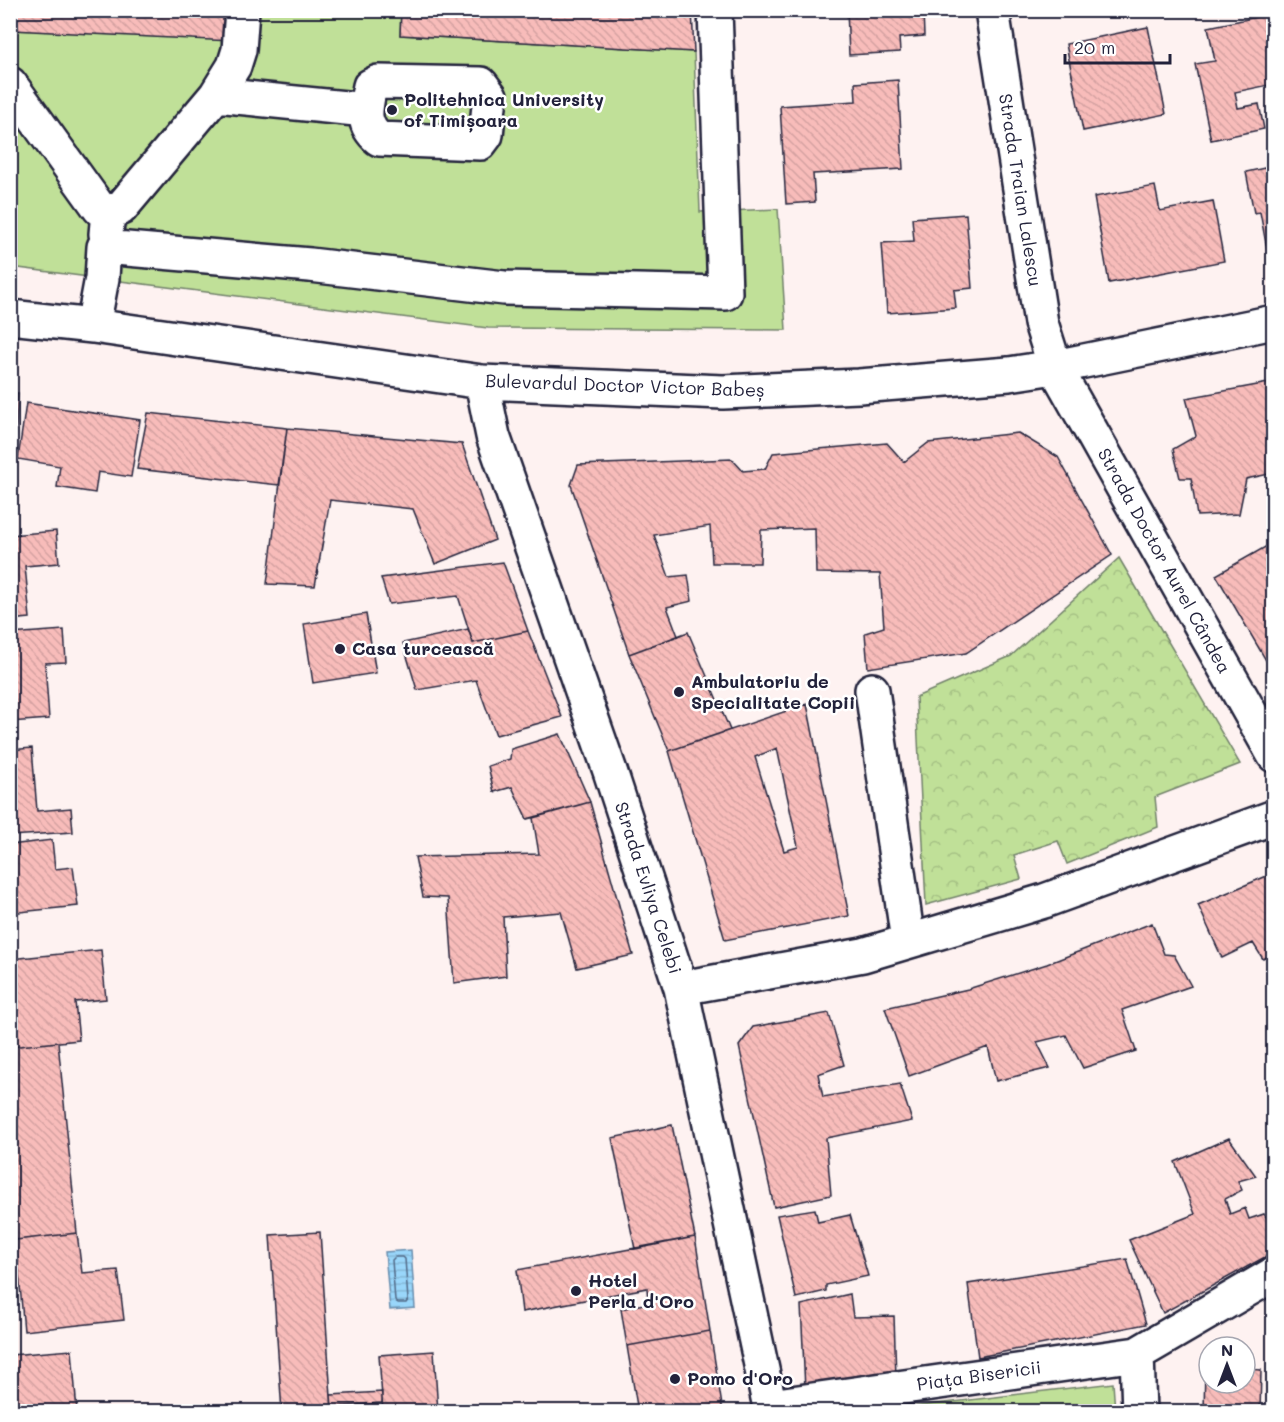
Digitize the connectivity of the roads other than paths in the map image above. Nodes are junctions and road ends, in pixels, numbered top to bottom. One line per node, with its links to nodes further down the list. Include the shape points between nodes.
1 (242, 10): 5 (street, via 239,50)
2 (715, 10): 8 (street, via 725,293 504,288 310,265)
3 (992, 10): 12 (street, Strada Traian Lalescu, via 1041,323)
4 (10, 84): 7 (street, via 100,209)
5 (216, 95): 6 (street); 7 (street, via 121,208)
6 (366, 110)
7 (108, 212): 8 (street)
8 (104, 248): 11 (street)
9 (10, 317): 11 (street, Bulevardul Doctor Victor Babeș)
10 (1274, 322): 12 (street, Bulevardul Doctor Victor Babeș)
11 (93, 326): 13 (street, Bulevardul Doctor Victor Babeș)
12 (1055, 367): 13 (street, Bulevardul Doctor Victor Babeș, via 984,377 723,392); 15 (street, Strada Doctor Aurel Cândea)
13 (482, 382): 18 (street, Strada Evliya Celebi, via 493,436)
14 (872, 690): 17 (street)
15 (1274, 755)
16 (1274, 817): 17 (street, via 1044,901)
17 (908, 941): 18 (street, via 862,955)
18 (681, 988): 21 (street, Strada Evliya Celebi)
19 (1274, 1274): 20 (street)
20 (1137, 1354): 21 (street, Piața Bisericii); 22 (street)
21 (771, 1409)
22 (1139, 1412)

